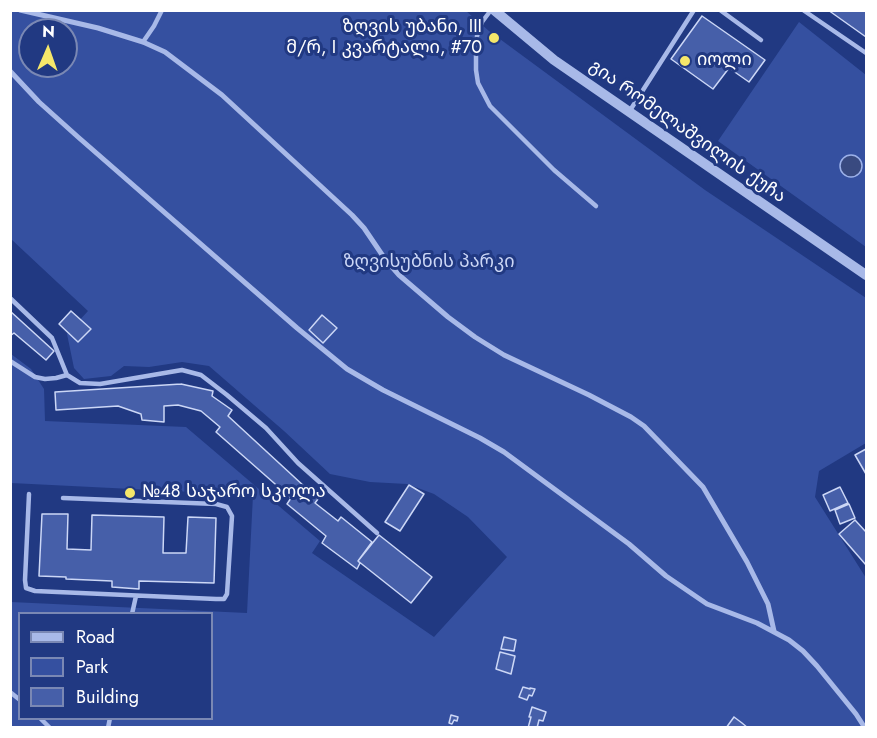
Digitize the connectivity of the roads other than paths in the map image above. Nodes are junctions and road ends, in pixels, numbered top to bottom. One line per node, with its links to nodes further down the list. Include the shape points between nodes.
1 (20, 10): 8 (street)
2 (162, 10): 8 (lane)
3 (492, 10): 11 (street, გია რომელაშვილის ქუჩა, via 554,60); 12 (lane, via 482,22 476,51 478,83 490,106)
4 (694, 10): 11 (lane)
5 (720, 10): 7 (lane)
6 (803, 10): 9 (lane)
7 (761, 40)
8 (143, 42): 22 (street, via 165,51 229,102 352,215 399,275 448,317 504,355 644,426 703,487 768,604)
9 (867, 53)
10 (10, 71): 22 (street, via 78,137 347,369 504,452 707,604)
11 (630, 112): 13 (street, გია რომელაშვილის ქუჩა)
12 (596, 206)
13 (867, 275)
14 (10, 298): 16 (lane, via 52,338)
15 (10, 361): 16 (lane, via 35,377)
16 (67, 375): 19 (lane, via 80,383 100,384 182,370 201,375 266,428 298,463)
17 (29, 494): 20 (lane, via 26,588)
18 (63, 498): 20 (lane, via 226,507 232,516 224,598)
19 (377, 532)
20 (136, 596): 21 (lane)
21 (132, 612)
22 (774, 631): 23 (street, via 817,666)
23 (865, 728)

